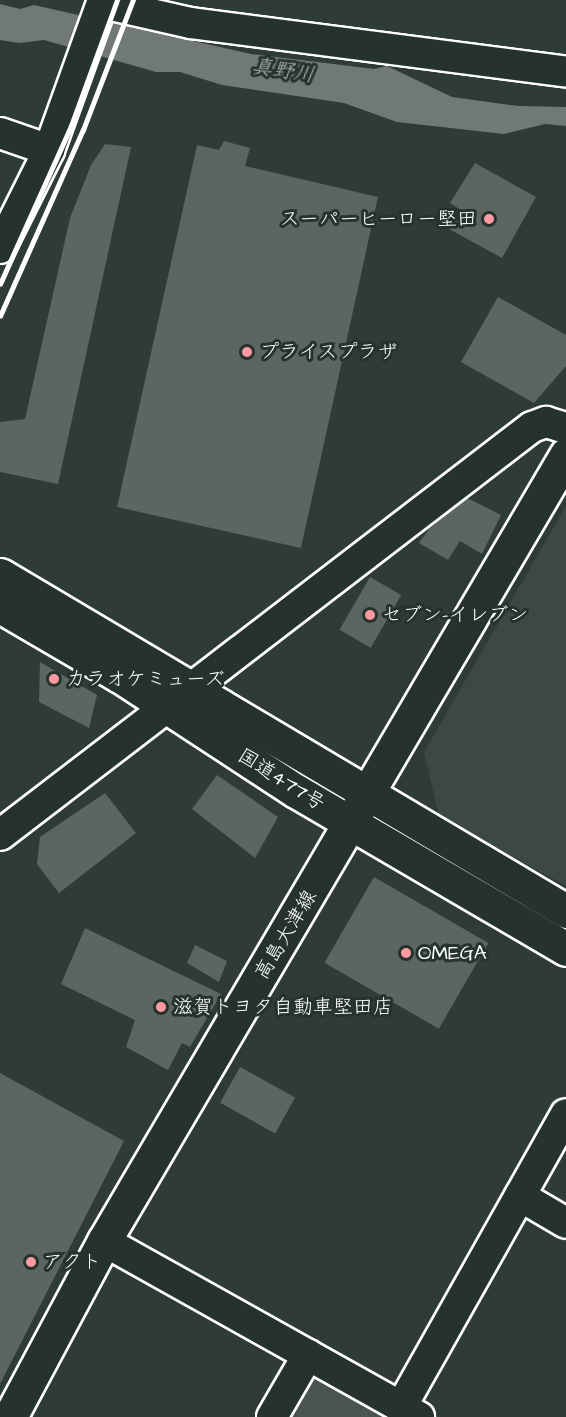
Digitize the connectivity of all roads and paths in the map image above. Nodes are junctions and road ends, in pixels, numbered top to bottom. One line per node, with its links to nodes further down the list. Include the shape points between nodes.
1 (101, 6): 2 (street, via 191,23); 4 (street)
2 (566, 72)
3 (0, 133): 4 (street)
4 (49, 150): 5 (street)
5 (0, 248)
6 (566, 428): 10 (street, via 546,422 532,427)
7 (566, 455): 11 (main road, 高島大津線)
8 (0, 575): 10 (main road, 国道477号)
9 (0, 606): 10 (main road, 国道477号)
10 (179, 696): 11 (main road, 国道477号); 12 (main road, 国道477号); 13 (street)
11 (370, 794): 12 (main road, 高島大津線); 14 (main road, 国道477号)
12 (352, 825): 15 (main road, 国道477号); 19 (main road, 高島大津線)
13 (0, 835)
14 (566, 911)
15 (566, 949)
16 (566, 1114): 17 (street)
17 (520, 1196): 18 (street); 21 (street)
18 (566, 1223)
19 (104, 1241): 20 (street); 22 (main road, 高島大津線)
20 (308, 1355): 21 (street); 23 (street)
21 (410, 1412)
22 (10, 1417)
23 (272, 1417)

